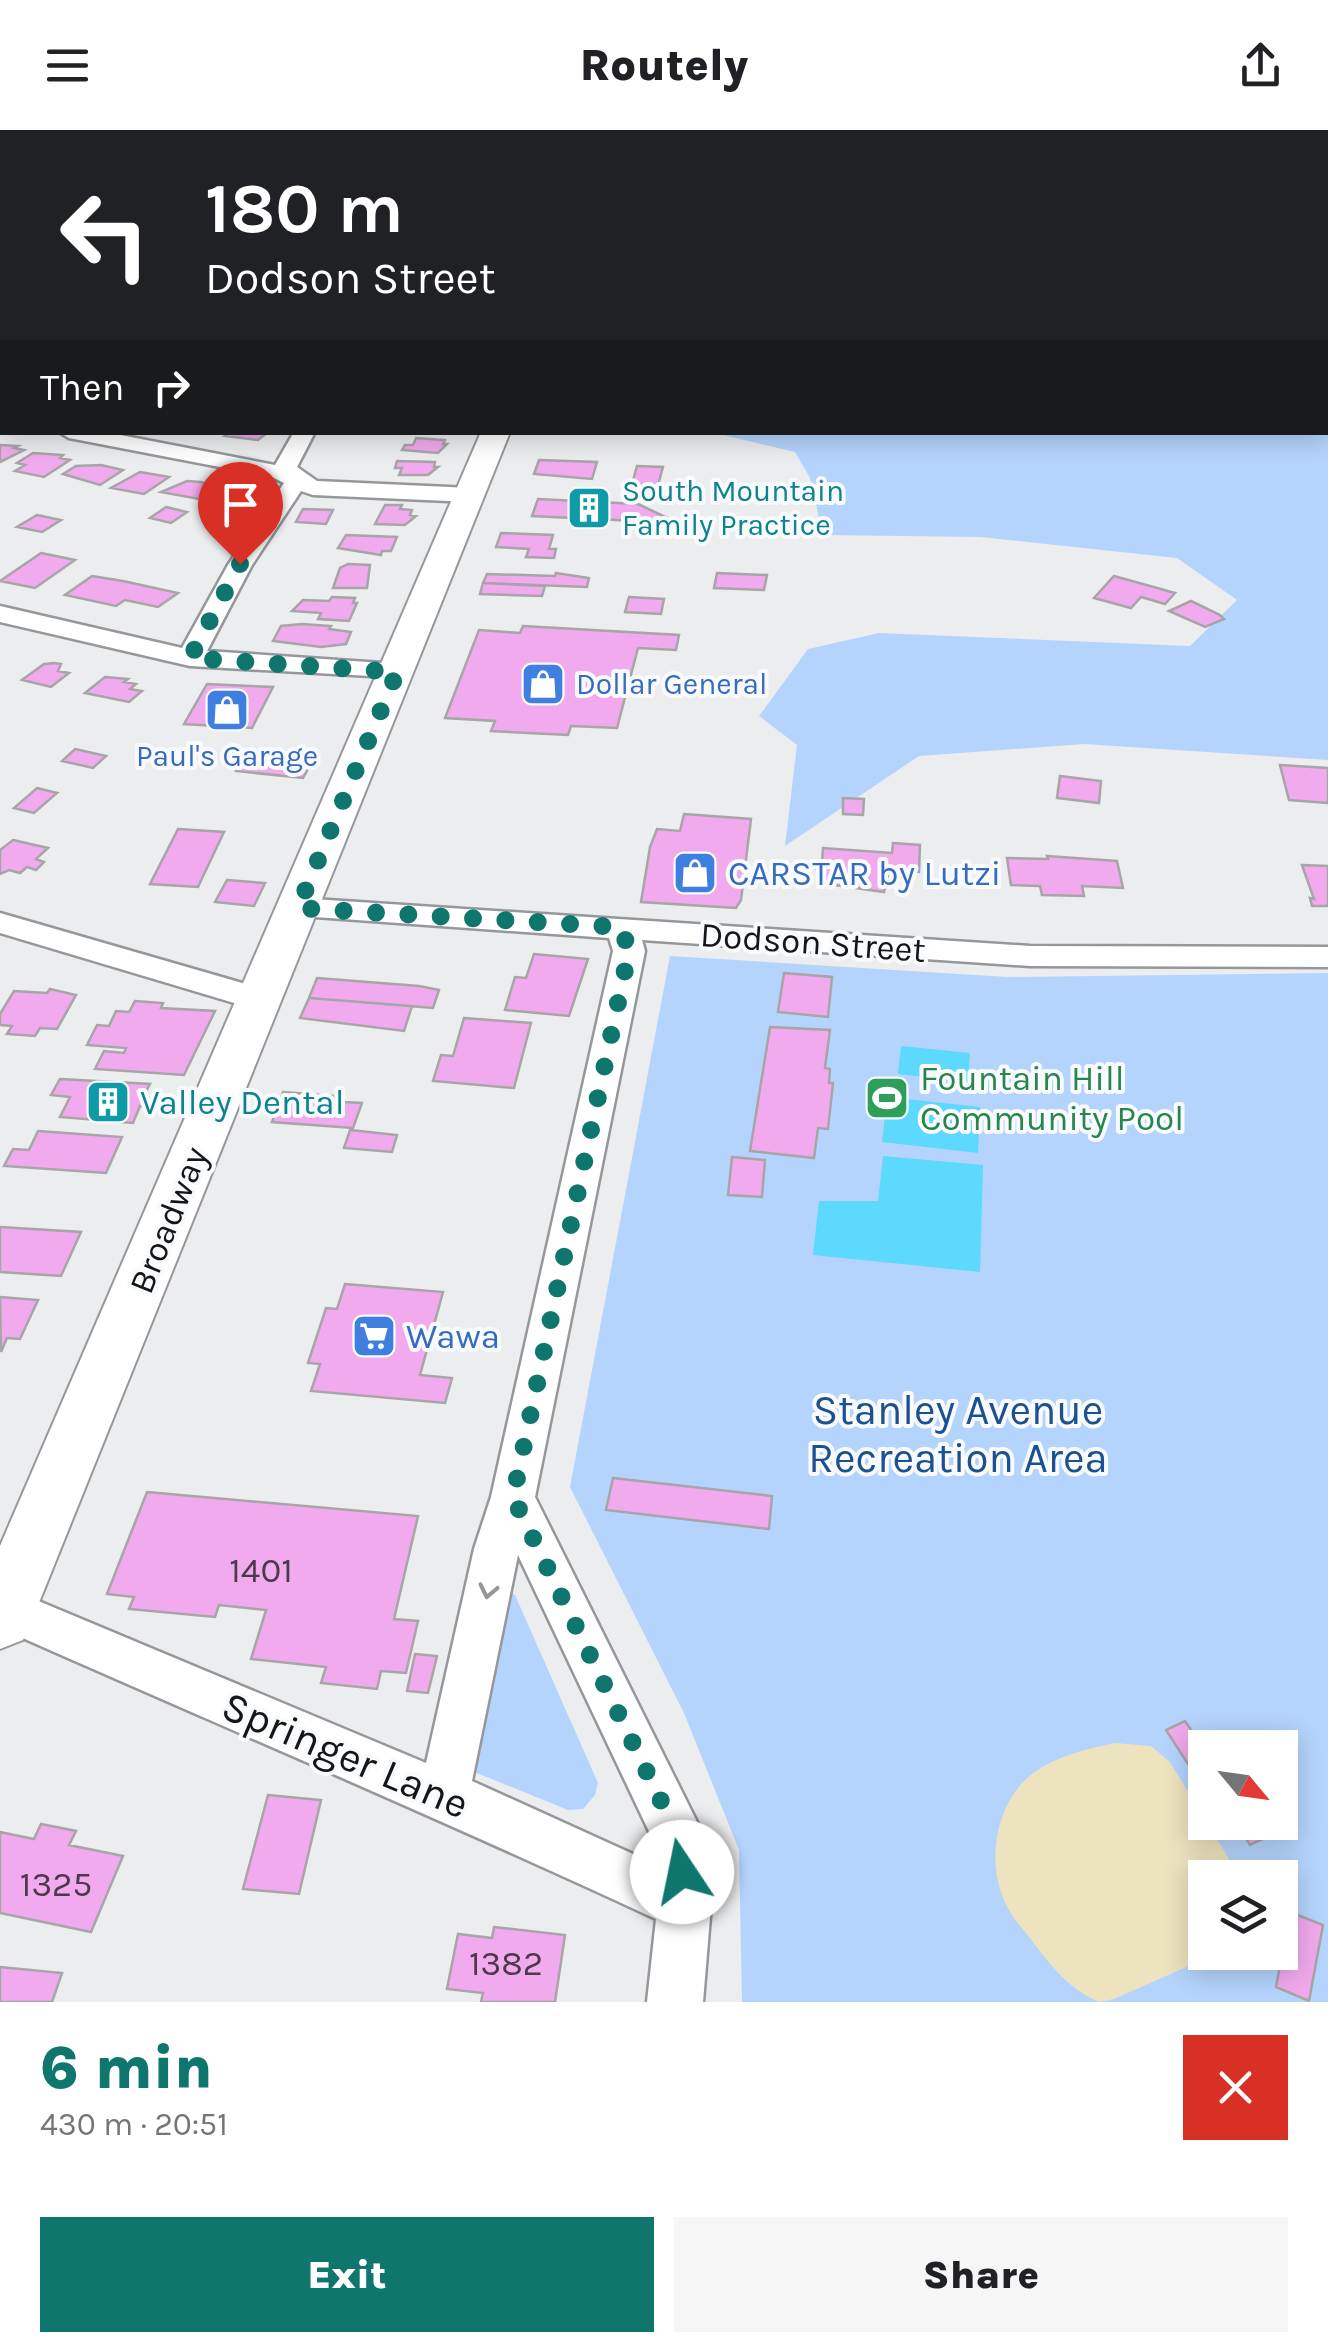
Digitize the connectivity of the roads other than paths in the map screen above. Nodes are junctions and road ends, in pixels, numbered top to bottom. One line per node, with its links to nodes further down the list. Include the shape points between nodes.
1 (86, 435): 4 (street, via 278,472)
2 (304, 435): 4 (street, via 286,464)
3 (495, 435): 5 (main road, Broadway)
4 (296, 482): 5 (street); 7 (street, via 240,564)
5 (471, 495): 8 (main road, Broadway)
6 (0, 614): 7 (street)
7 (190, 658): 8 (street)
8 (397, 672): 9 (main road, Broadway)
9 (298, 908): 11 (street, Dodson Street); 13 (main road, Broadway)
10 (0, 923): 13 (street)
11 (621, 927): 12 (street, Dodson Street, via 1030,956); 14 (street, via 629,951)
12 (1328, 957)
13 (258, 999): 15 (main road, Broadway)
14 (513, 1497): 16 (street, one-way to 16); 17 (street, via 680,1840)
15 (3, 1614): 16 (street, Springer Lane)
16 (444, 1794): 17 (street, Springer Lane)
17 (684, 1905): 18 (street)
18 (675, 2002)

